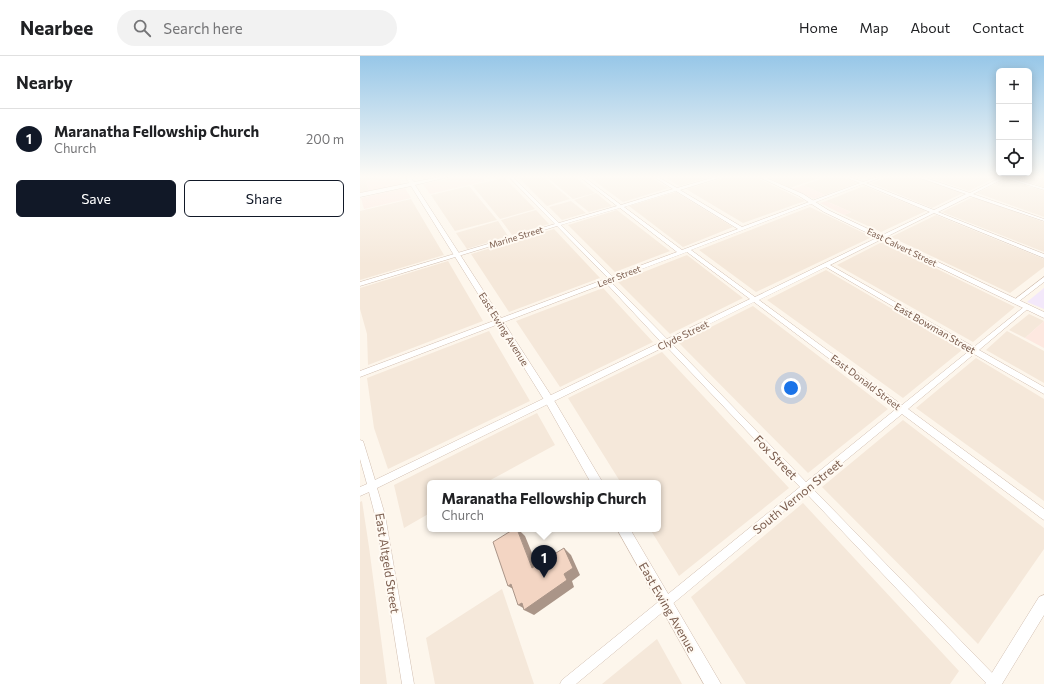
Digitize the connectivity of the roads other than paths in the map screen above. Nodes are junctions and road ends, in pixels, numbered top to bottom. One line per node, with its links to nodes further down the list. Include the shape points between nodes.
1 (426, 206): 18 (street, East Ewing Avenue)
2 (540, 206): 13 (street, Fox Street)
3 (619, 206): 13 (street, Marine Street)
4 (620, 206): 17 (street)
5 (705, 206): 14 (street)
6 (801, 206): 14 (street, Leer Street)
7 (821, 206): 15 (street, East Calvert Street)
8 (922, 206): 11 (street)
9 (944, 206): 11 (street, Clyde Street)
10 (1005, 206): 12 (street)
11 (934, 211): 15 (street, Clyde Street); 19 (street)
12 (1044, 220)
13 (558, 225): 18 (street, Marine Street); 22 (street, Fox Street)
14 (742, 229): 16 (street, Leer Street)
15 (882, 237): 20 (street, Clyde Street); 25 (street, East Calvert Street)
16 (688, 250): 17 (street, Leer Street); 24 (street, East Donald Street)
17 (681, 252): 22 (street, Leer Street)
18 (457, 255): 23 (street, Marine Street); 28 (street, East Ewing Avenue)
19 (1044, 256)
20 (826, 265): 24 (street, Clyde Street); 30 (street, East Bowman Street)
21 (1044, 279): 25 (street)
22 (609, 280): 28 (street, Leer Street); 29 (street, Fox Street)
23 (360, 284)
24 (755, 299): 29 (street, Clyde Street); 34 (street, East Donald Street)
25 (1016, 301): 26 (street, East Calvert Street)
26 (1027, 307): 27 (street, East Calvert Street); 30 (street, South Vernon Street)
27 (1044, 315)
28 (499, 321): 31 (street, Leer Street); 33 (street, East Ewing Avenue)
29 (666, 343): 33 (street, Clyde Street); 38 (street, Fox Street)
30 (974, 351): 32 (street, East Bowman Street); 34 (street, South Vernon Street)
31 (360, 374)
32 (1044, 391)
33 (549, 400): 36 (street, East Ewing Avenue); 37 (street, Clyde Street)
34 (902, 409): 38 (street, South Vernon Street); 40 (street, East Donald Street)
35 (360, 444): 37 (street, East Altgeld Street)
36 (595, 480)
37 (373, 486): 39 (street, Clyde Street); 44 (street, East Altgeld Street)
38 (806, 488): 43 (street, South Vernon Street); 47 (street, Fox Street)
39 (360, 492)
40 (1044, 515)
41 (625, 532): 43 (street, East Ewing Avenue)
42 (1044, 602): 47 (street)
43 (666, 603): 45 (street, South Vernon Street); 46 (street, East Ewing Avenue)
44 (408, 684)
45 (566, 684)
46 (713, 684)
47 (994, 684)

